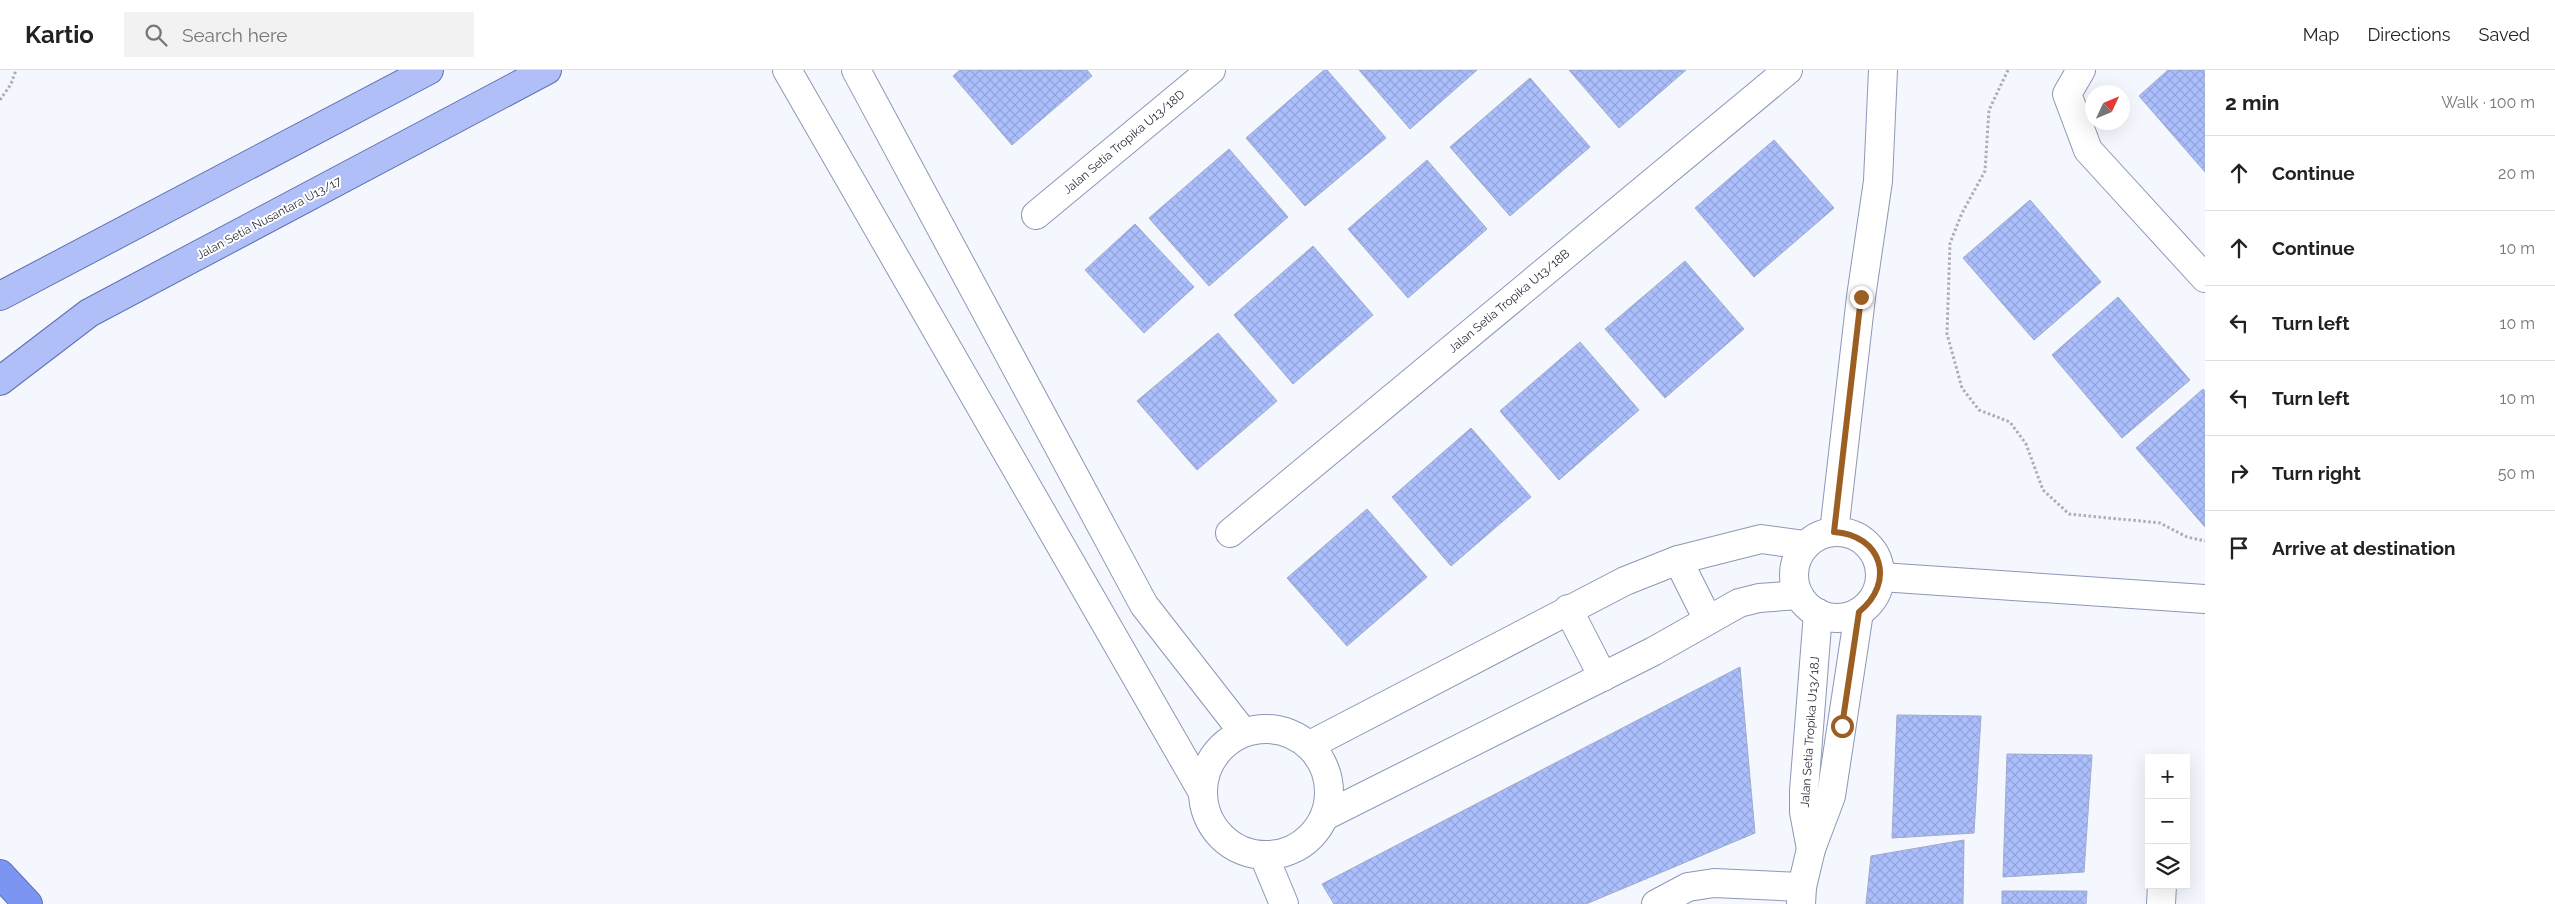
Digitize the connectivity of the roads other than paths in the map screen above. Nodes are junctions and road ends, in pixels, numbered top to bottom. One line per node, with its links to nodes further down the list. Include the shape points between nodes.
1 (429, 70): 11 (main road)
2 (547, 70): 12 (main road, Jalan Setia Nusantara U13/17, via 89,313)
3 (787, 70): 26 (street)
4 (856, 70): 24 (street, via 1144,605)
5 (1211, 70): 9 (street, Jalan Setia Tropika U13/18D)
6 (1788, 70): 14 (street, Jalan Setia Tropika U13/18B)
7 (1883, 70): 13 (street, via 1878,181)
8 (2081, 70): 10 (street, via 2067,94 2088,150)
9 (1036, 215)
10 (2205, 278)
11 (0, 296)
12 (0, 381)
13 (1834, 532): 15 (street, via 1823,533); 17 (street, via 1849,533 1862,539 1879,562)
14 (1230, 533)
15 (1806, 545): 16 (street, via 1761,539); 19 (street, via 1798,556 1795,582)
16 (1678, 560): 20 (street); 22 (street)
17 (1881, 577): 18 (street); 21 (street, via 1878,591)
18 (2205, 599)
19 (1809, 604): 21 (street, via 1832,618 1846,618); 22 (street, via 1759,598 1739,603); 28 (street, Jalan Setia Tropika U13/18J, via 1804,812)
20 (1568, 609): 23 (street); 25 (street)
21 (1859, 612): 28 (street, Jalan Setia Tropika U13/18J, via 1831,796)
22 (1708, 620): 23 (street)
23 (1603, 677): 27 (street)
24 (1243, 732): 25 (street, via 1260,728 1278,729); 26 (street, via 1226,741 1213,755 1205,772)
25 (1310, 745): 27 (street, via 1328,778)
26 (1202, 791): 29 (street, via 1205,811 1227,842 1245,852)
27 (1325, 816): 29 (street, via 1301,845 1283,853)
28 (1812, 849): 32 (street, Jalan Setia Tropika U13/18J)
29 (1264, 856): 34 (street)
30 (2, 875): 33 (highway)
31 (2162, 889): 36 (street)
32 (1802, 896): 35 (street, via 1714,883 1688,888)
33 (28, 904)
34 (1284, 904)
35 (1656, 904)
36 (2161, 904)

